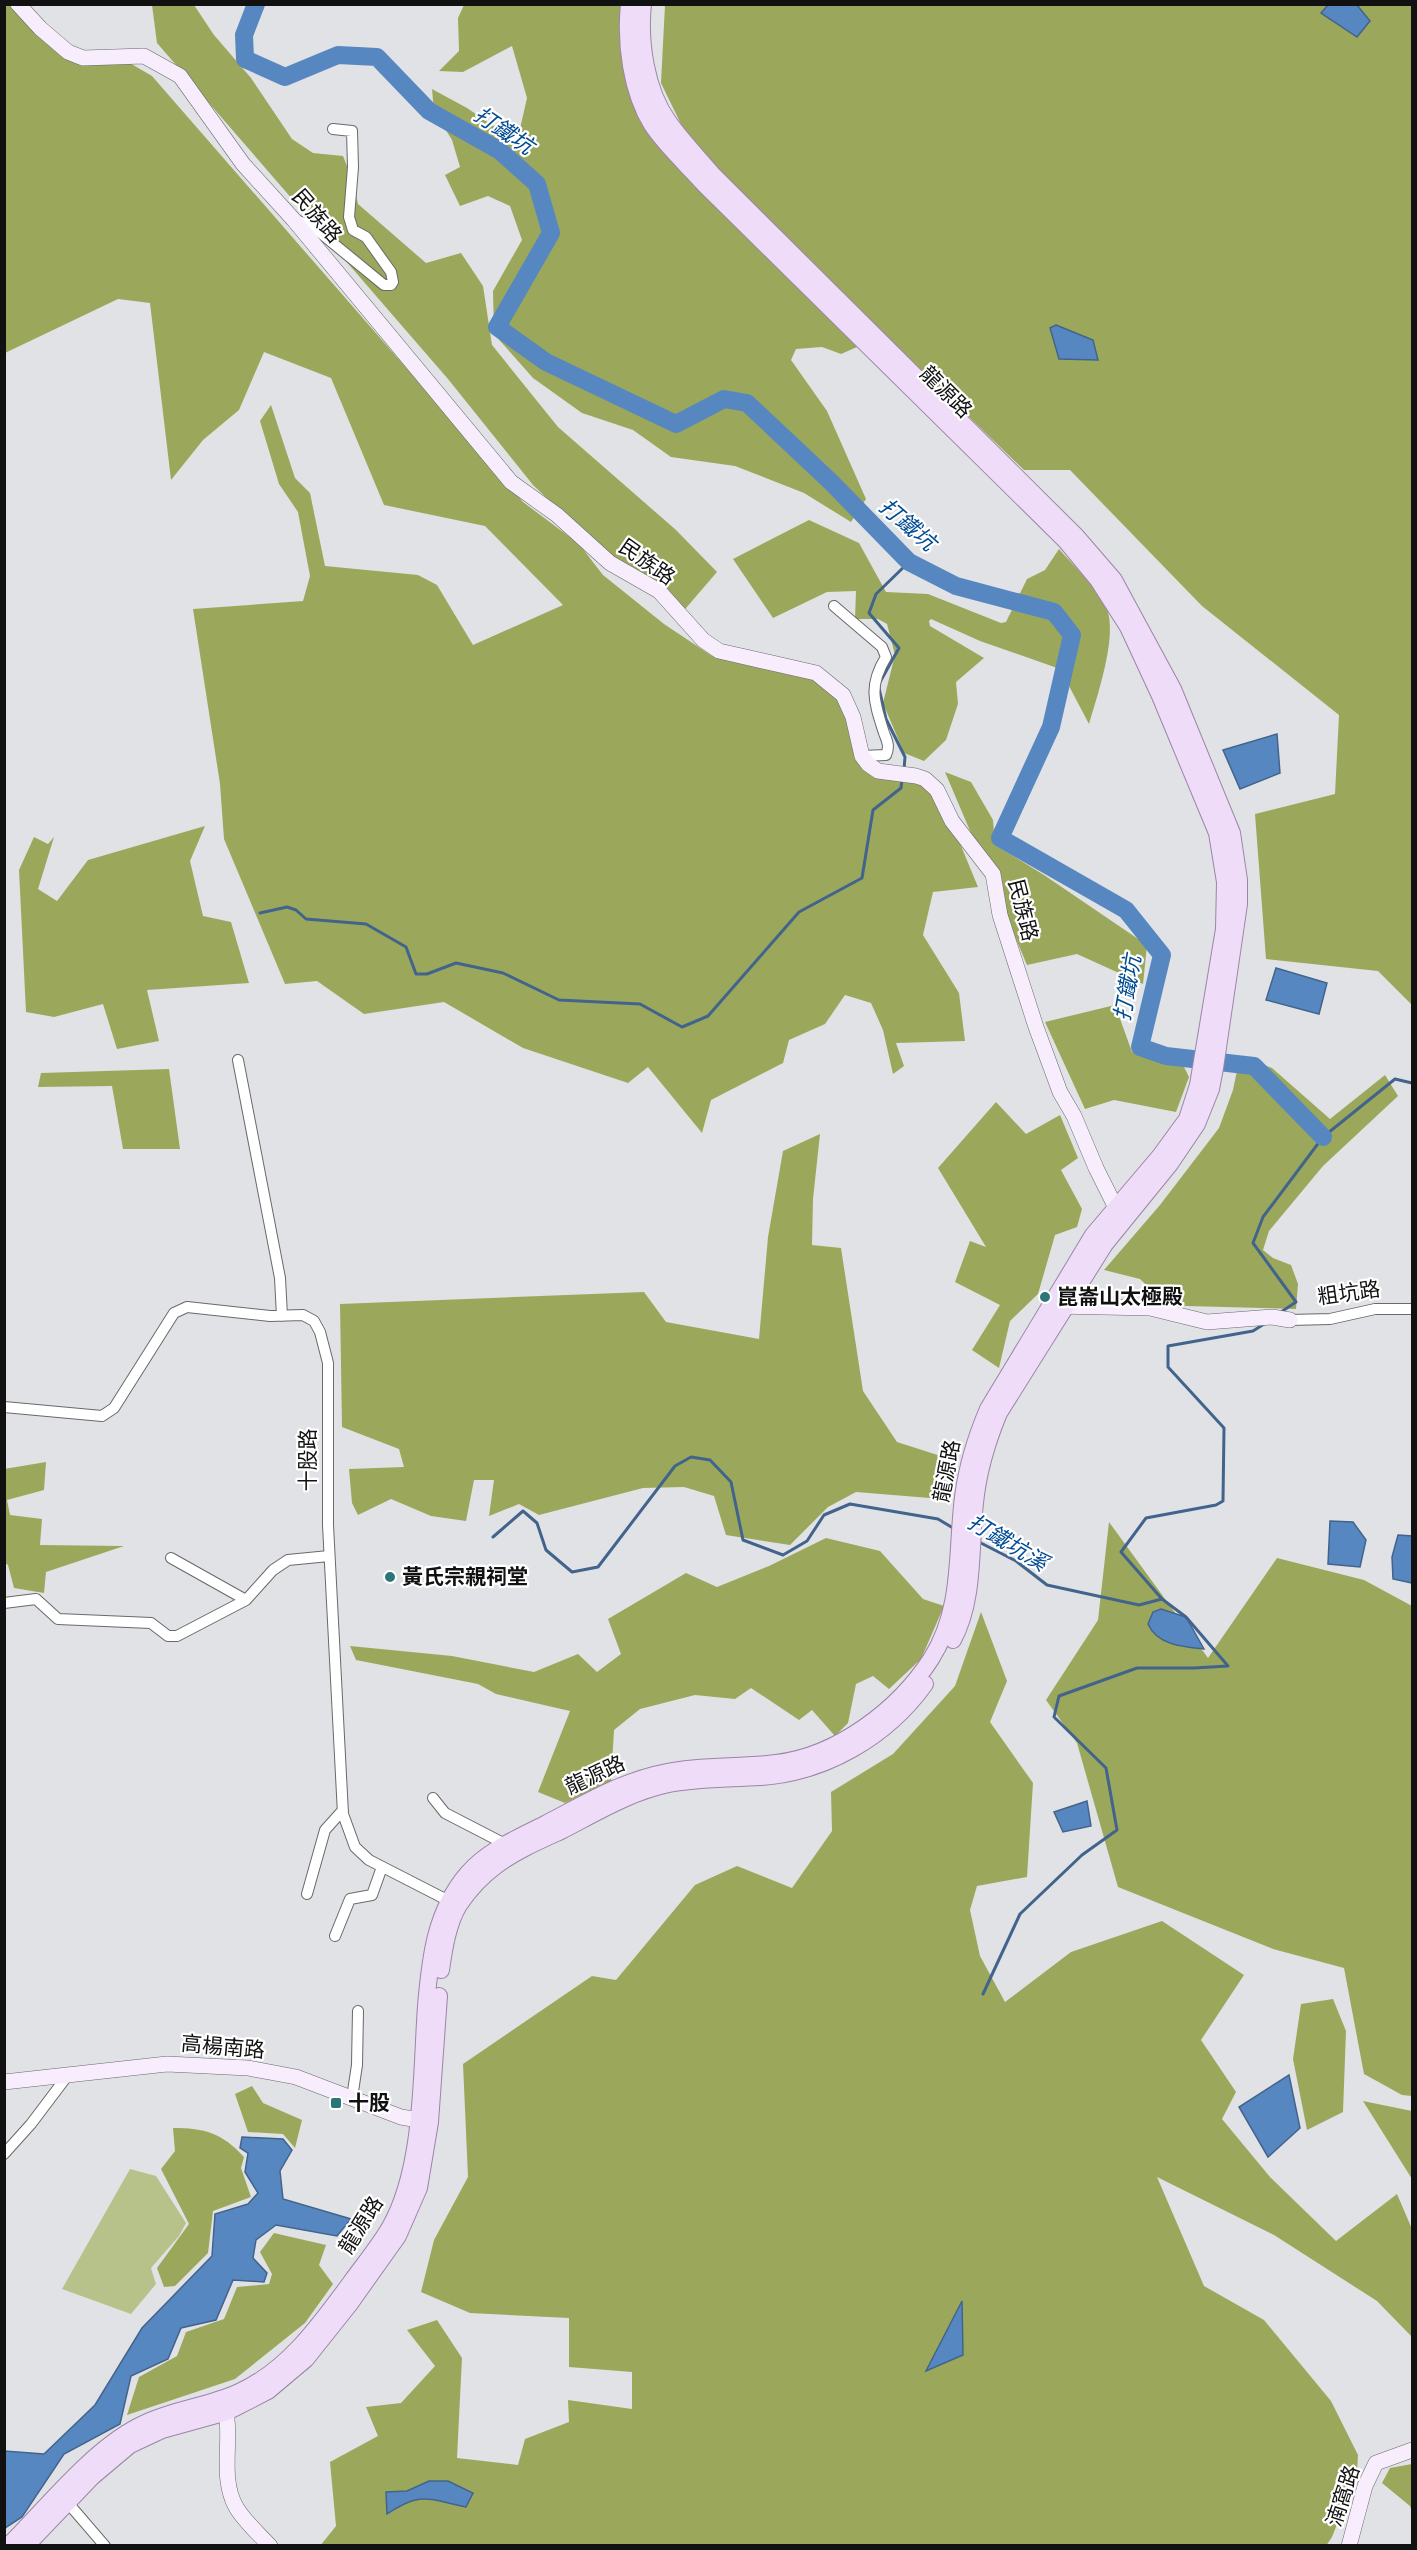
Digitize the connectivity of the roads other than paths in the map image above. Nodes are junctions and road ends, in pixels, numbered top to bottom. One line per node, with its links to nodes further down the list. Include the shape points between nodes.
1 (18, 4): 5 (street, 民族路, via 68,52 83,58 144,56 180,76 243,164)
2 (629, 4): 8 (main road, 龍源路, via 628,53 652,125 704,184 1065,540 1098,580 1128,627)
3 (644, 4): 8 (main road, 龍源路, via 641,23 646,67 667,120 713,175 1076,536 1114,580 1173,689)
4 (333, 129): 5 (street, via 352,131 349,217 353,230 366,237 392,272 393,282 384,285 312,226)
5 (293, 219): 7 (street, 民族路, via 511,482 558,514 610,563 659,591 702,640 719,651 816,673 843,695 853,717)
6 (834, 606): 7 (street, via 882,647 886,657 874,685 875,706 889,748 886,755)
7 (862, 756): 10 (street, 民族路, via 878,771 925,779 937,790 952,821 993,874 1000,915 1060,1092)
8 (1224, 833): 10 (main road, via 1226,905 1210,1058 1187,1119)
9 (238, 1060): 13 (street, via 280,1278)
10 (1119, 1214): 11 (main road, via 1093,1235)
11 (1058, 1306): 14 (street, via 1150,1308 1207,1322 1272,1317); 16 (main road, via 995,1422)
12 (1413, 1309): 14 (street, 粗坑路, via 1375,1309 1330,1319)
13 (282, 1316): 15 (street, 十股路, via 187,1307 174,1313 114,1408 102,1416); 17 (street, 十股路, via 303,1315 314,1321 328,1364)
14 (1290, 1320)
15 (4, 1407)
16 (966, 1535): 23 (main road, 龍源路, via 954,1605 931,1658 900,1695 854,1733 796,1760 689,1768 646,1777); 26 (main road, via 965,1608 956,1636 921,1690 861,1743 820,1766 799,1772 691,1781 629,1796 513,1855)
17 (329, 1556): 19 (street, via 288,1560 273,1569); 22 (street, 十股路)
18 (171, 1558): 19 (street)
19 (246, 1600): 20 (street, via 177,1636 168,1636 151,1623 58,1619 36,1599)
20 (4, 1603)
21 (432, 1798): 23 (street, via 445,1813)
22 (343, 1810): 24 (street, 十股路, via 355,1846); 25 (street, via 325,1830)
23 (505, 1844): 26 (main road, 龍源路, via 472,1869)
24 (382, 1867): 26 (street, 十股路); 27 (street, via 372,1895 350,1899)
25 (307, 1894)
26 (453, 1903): 32 (main road)
27 (335, 1936)
28 (358, 2011): 31 (street)
29 (68, 2075): 30 (street, 高楊南路); 31 (street, 高楊南路, via 167,2064 248,2068 296,2077); 33 (street)
30 (4, 2082)
31 (352, 2098): 32 (street, 高楊南路, via 401,2117)
32 (424, 2121): 34 (main road, via 419,2188 386,2255 306,2359 268,2391)
33 (4, 2154)
34 (224, 2405): 36 (main road, via 130,2445); 37 (main road, via 159,2417 122,2436 77,2475); 40 (street, via 227,2475 236,2507)
35 (1413, 2450): 41 (street, 湳窩路, via 1376,2463 1365,2486)
36 (68, 2503): 37 (main road); 39 (street)
37 (29, 2537): 38 (main road)
38 (8, 2546)
39 (105, 2546)
40 (270, 2546)
41 (1349, 2546)

